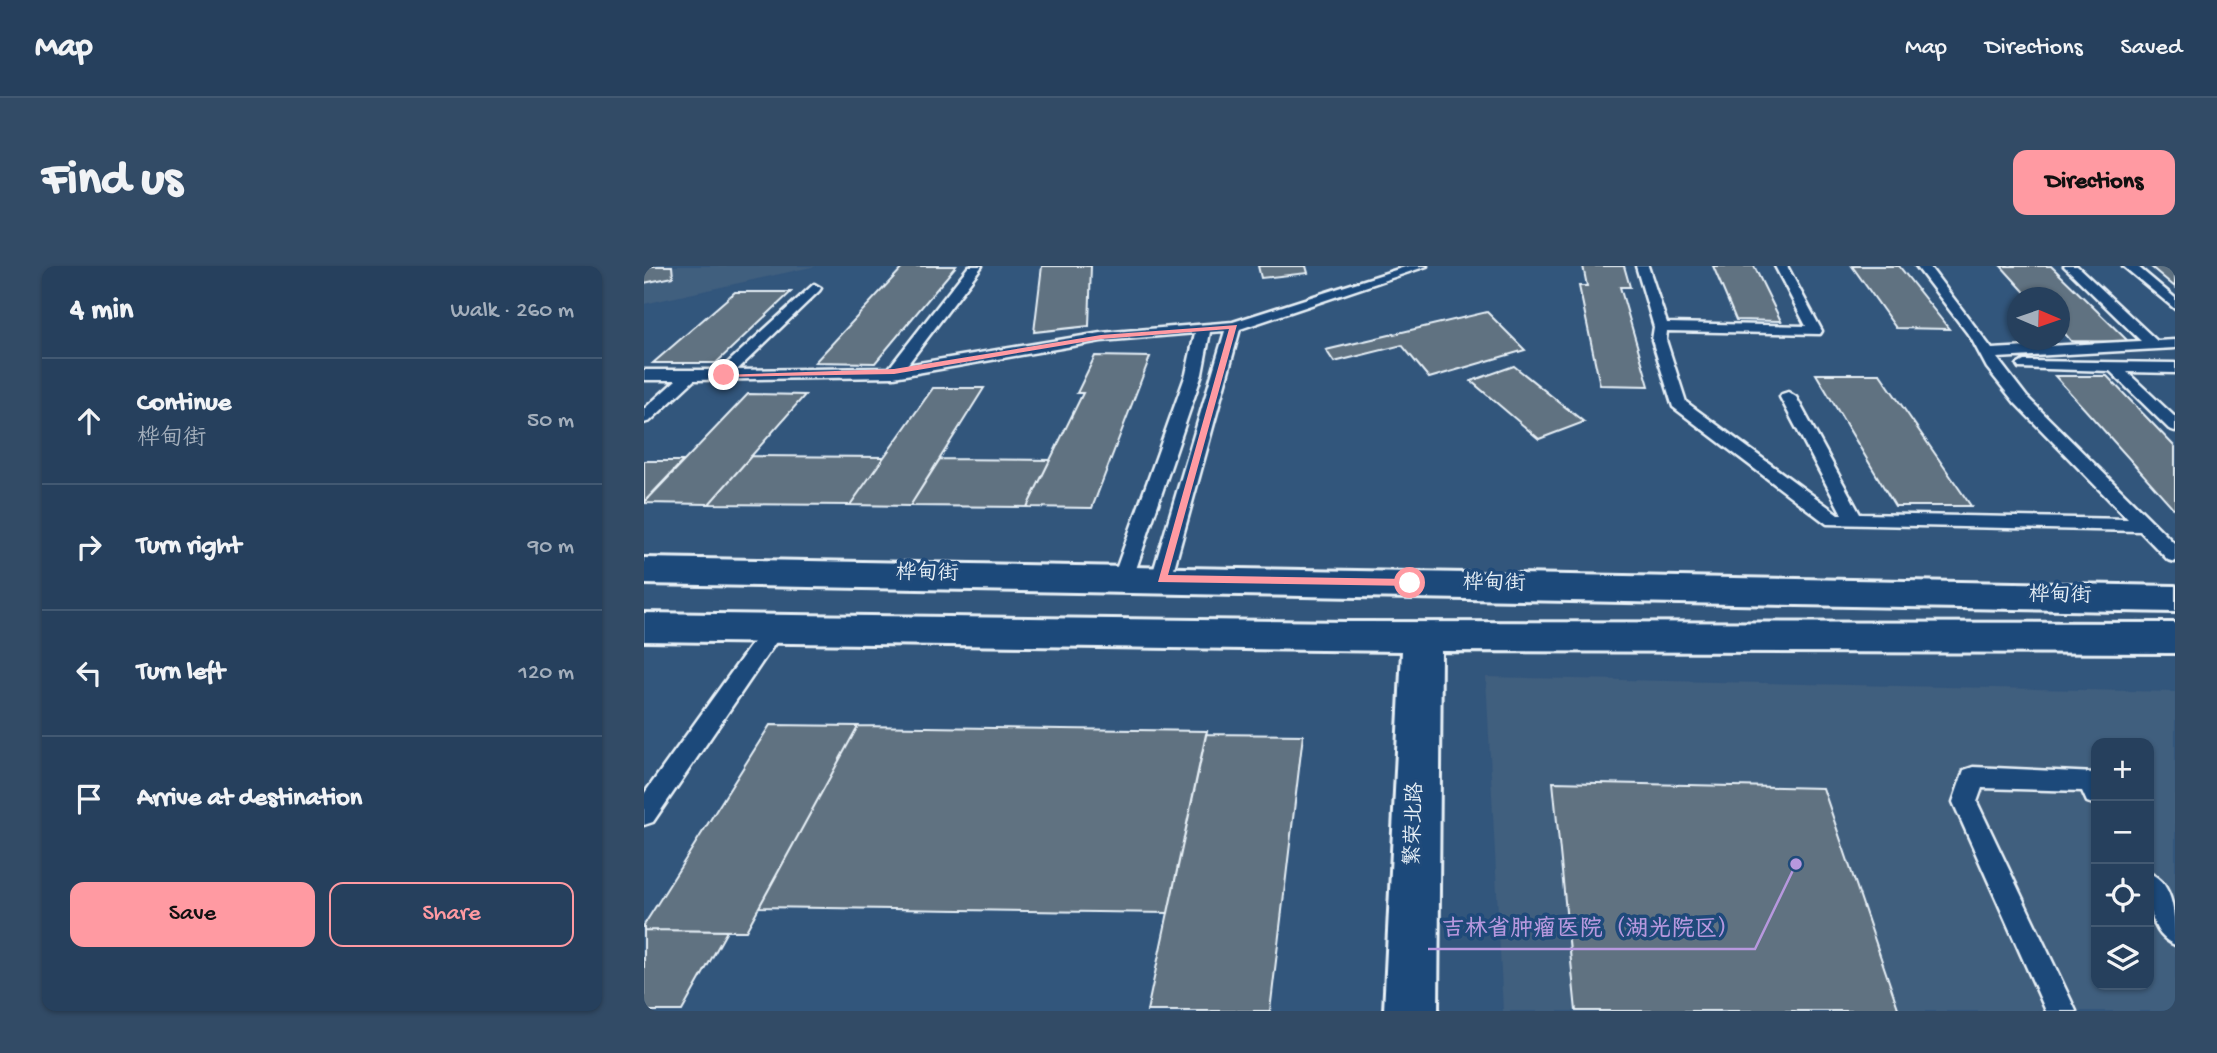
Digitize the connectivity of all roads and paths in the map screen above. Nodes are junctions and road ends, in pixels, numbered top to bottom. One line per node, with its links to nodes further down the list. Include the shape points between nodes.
1 (976, 266): 19 (lane)
2 (1420, 266): 10 (lane)
3 (1642, 266): 11 (lane)
4 (1781, 266): 11 (lane, via 1815,331)
5 (1922, 266): 15 (lane)
6 (2070, 266): 14 (lane)
7 (2129, 266): 9 (lane)
8 (814, 288): 22 (lane)
9 (2175, 305)
10 (1234, 326): 12 (lane); 31 (lane)
11 (1661, 327): 26 (lane, via 1659,340 1679,404 1834,520)
12 (1203, 331): 19 (lane, via 1101,337); 30 (lane, via 1194,374)
13 (2175, 344): 14 (lane)
14 (2153, 345): 15 (lane)
15 (1987, 354): 27 (lane, via 2021,401)
16 (2024, 365): 17 (lane)
17 (2114, 367): 18 (lane); 25 (lane)
18 (2175, 368)
19 (894, 372): 22 (lane)
20 (644, 375): 21 (lane)
21 (691, 375): 22 (lane); 24 (lane)
22 (724, 375)
23 (1788, 397): 26 (lane)
24 (644, 418)
25 (2175, 426)
26 (1854, 520): 27 (lane)
27 (2145, 525): 28 (lane)
28 (2175, 555)
29 (644, 571): 30 (street, 桦甸街)
30 (1123, 578): 31 (street, 桦甸街)
31 (1161, 579): 32 (street, 桦甸街)
32 (2175, 599)
33 (644, 627): 34 (street, 桦甸街)
34 (773, 629): 35 (street, 桦甸街); 38 (lane)
35 (1422, 636): 36 (street, 桦甸街); 41 (street, 繁荣北路)
36 (2175, 638)
37 (2091, 785): 42 (lane, via 1973,777 1965,802)
38 (644, 814)
39 (2154, 894): 40 (lane)
40 (2175, 931)
41 (1411, 1011)
42 (2061, 1011)

